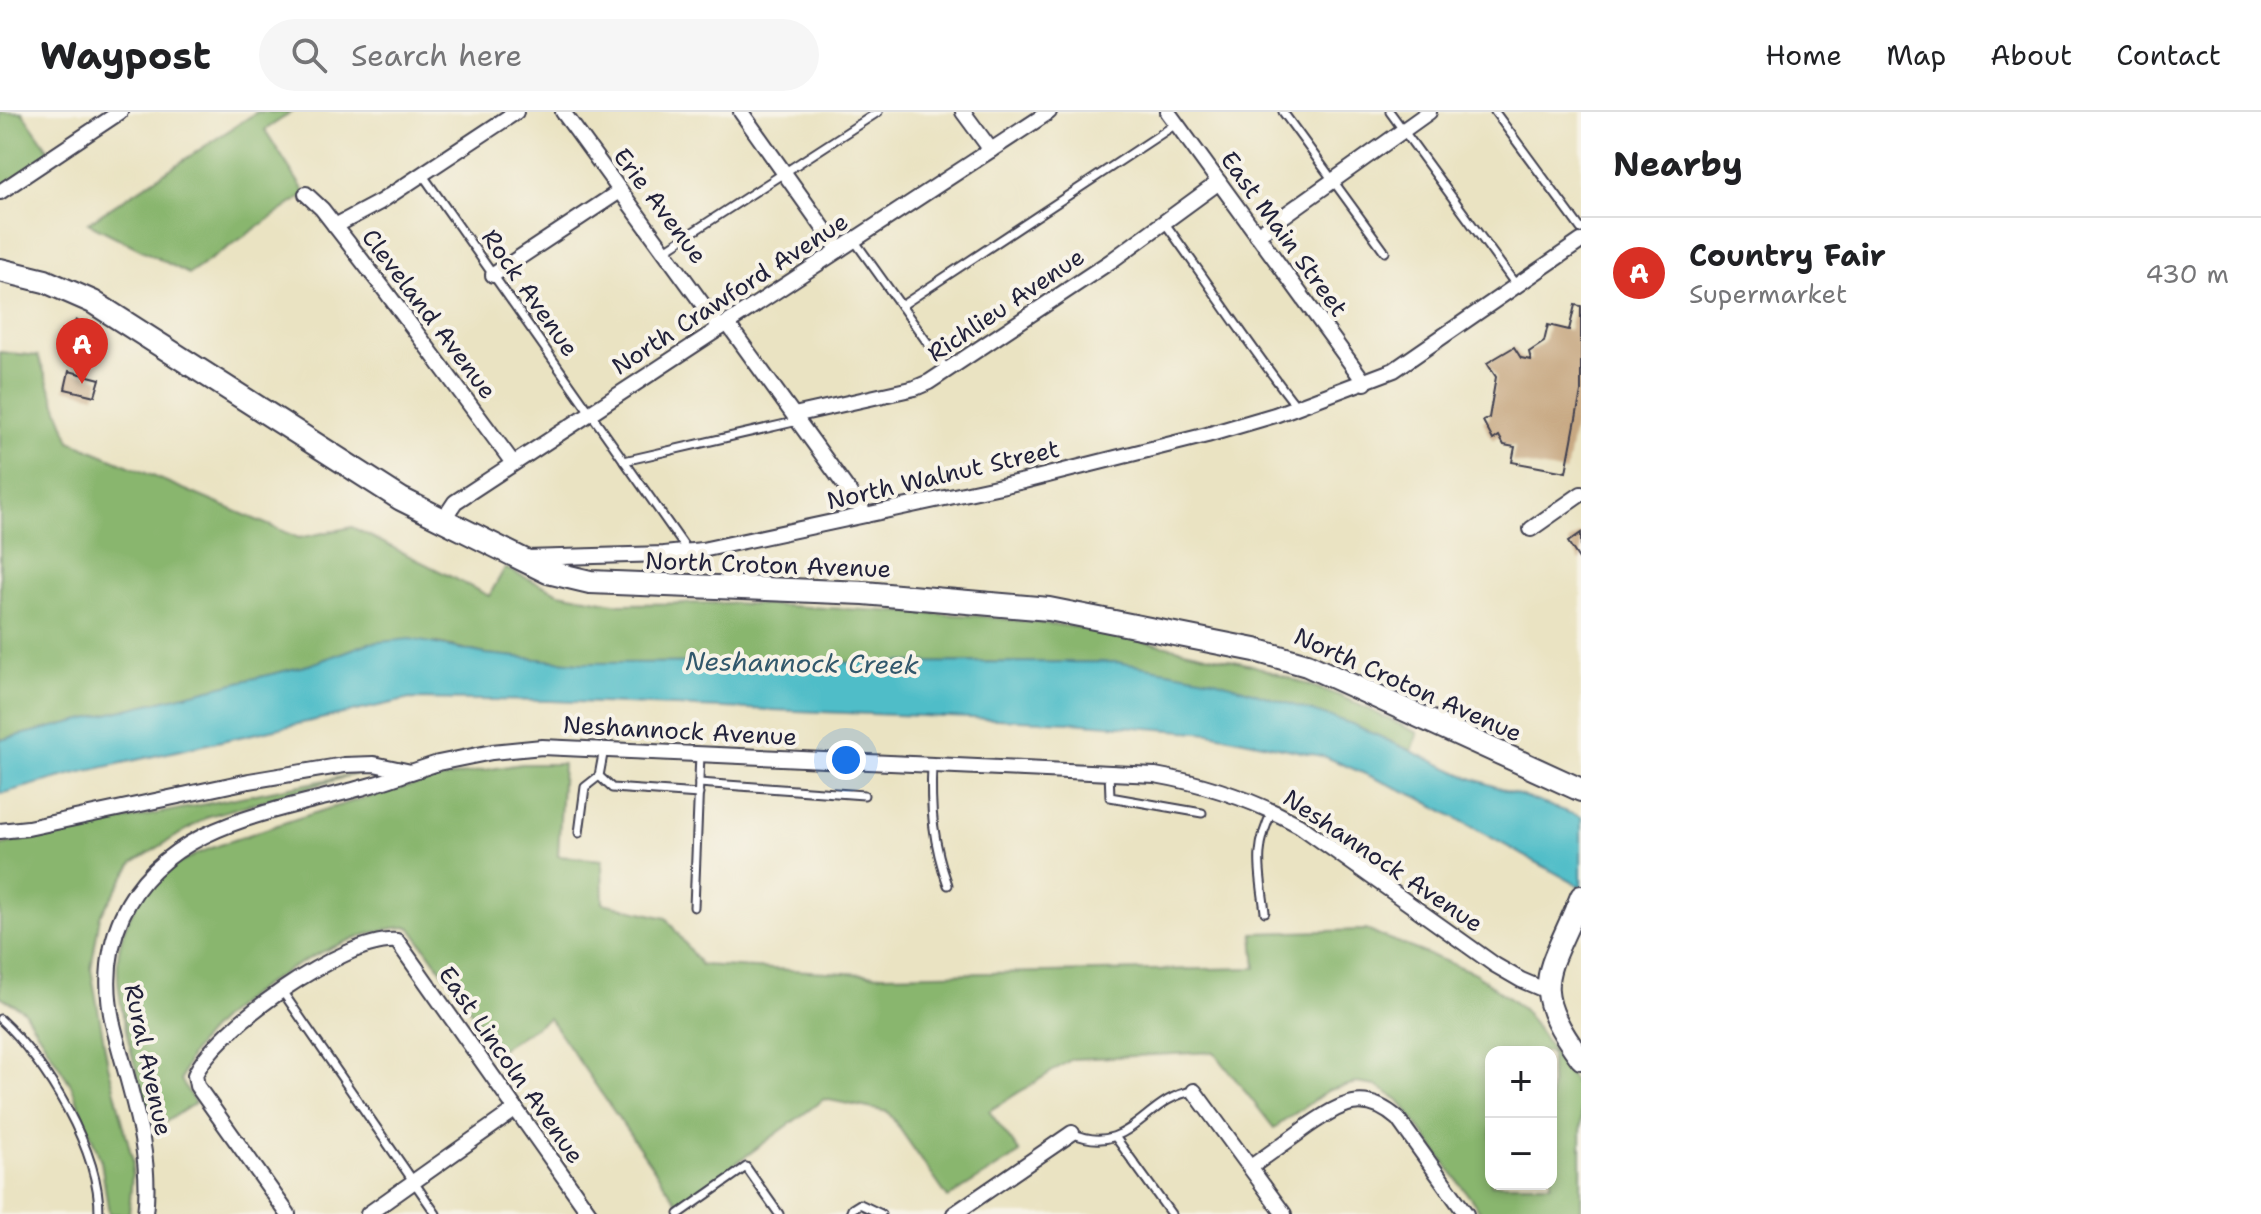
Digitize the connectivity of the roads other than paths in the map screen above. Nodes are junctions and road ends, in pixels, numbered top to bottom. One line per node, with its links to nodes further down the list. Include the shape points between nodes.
1 (120, 112): 20 (street)
2 (516, 112): 15 (street)
3 (563, 112): 19 (street, Erie Avenue)
4 (741, 112): 16 (street)
5 (878, 112): 16 (lane)
6 (963, 112): 14 (street)
7 (1049, 112): 14 (street, North Crawford Avenue)
8 (1283, 112): 17 (lane)
9 (1390, 112): 13 (lane)
10 (1429, 112): 13 (street)
11 (1495, 112): 24 (lane)
12 (1172, 118): 18 (street, East Main Street); 34 (lane)
13 (1403, 130): 17 (street); 33 (lane)
14 (991, 150): 26 (street, North Crawford Avenue)
15 (422, 174): 23 (street); 32 (lane, Rock Avenue)
16 (785, 174): 28 (lane); 29 (street)
17 (1333, 180): 25 (street); 30 (lane)
18 (1219, 182): 22 (street, Richlieu Avenue); 25 (street, East Main Street)
19 (620, 191): 28 (street, Erie Avenue); 32 (street)
20 (0, 192)
21 (306, 194): 23 (street, Cleveland Avenue)
22 (1164, 222): 36 (street, Richlieu Avenue); 38 (lane)
23 (335, 226): 42 (street, Cleveland Avenue)
24 (1581, 229)
25 (1257, 235): 37 (street, East Main Street)
26 (854, 240): 29 (street, North Crawford Avenue); 34 (lane)
27 (1581, 241): 33 (street, North Walnut Street)
28 (665, 250): 35 (street, Erie Avenue)
29 (839, 250): 35 (street, North Crawford Avenue)
30 (1385, 252)
31 (0, 270): 45 (main road, North Croton Avenue, via 45,281 93,302 372,482)
32 (493, 275): 39 (lane, Rock Avenue)
33 (1517, 287): 37 (street, North Walnut Street, via 1414,358)
34 (901, 306): 36 (lane)
35 (724, 325): 39 (street, North Crawford Avenue); 40 (street, Erie Avenue)
36 (947, 370): 40 (street, Richlieu Avenue, via 915,388)
37 (1365, 383): 38 (street, North Walnut Street)
38 (1297, 407): 44 (street, North Walnut Street, via 1038,478)
39 (590, 412): 41 (lane, Rock Avenue); 42 (street, North Crawford Avenue)
40 (796, 418): 41 (lane, Richlieu Avenue); 44 (street, Erie Avenue)
41 (624, 461): 47 (lane, Rock Avenue)
42 (513, 463): 45 (street, North Crawford Avenue, via 455,502)
43 (1581, 494): 46 (street)
44 (866, 515): 47 (street, North Walnut Street)
45 (443, 520): 48 (main road, North Croton Avenue)
46 (1531, 529)
47 (688, 552): 48 (street, North Walnut Street)
48 (521, 558): 56 (main road, North Croton Avenue, via 548,572 590,582 864,593 1049,609 1255,650 1307,665)
49 (604, 749): 50 (street, Neshannock Avenue); 52 (street, Neshannock Avenue, via 512,749); 54 (lane)
50 (700, 754): 51 (street, Neshannock Avenue); 55 (lane)
51 (932, 765): 53 (street, Neshannock Avenue); 63 (lane, via 932,834)
52 (411, 772): 61 (street, Neshannock Avenue, via 374,764 344,765); 80 (street, Rural Avenue, via 205,835 158,864 128,903 112,944 108,996 145,1150)
53 (1109, 772): 59 (street, Neshannock Avenue, via 1194,782); 60 (lane, via 1110,797)
54 (599, 776): 57 (lane, via 612,788); 62 (lane, via 585,787)
55 (699, 783): 57 (lane); 58 (lane)
56 (1581, 790)
57 (699, 794): 65 (lane)
58 (864, 795)
59 (1273, 810): 66 (lane, via 1258,853); 68 (street, Neshannock Avenue, via 1495,965)
60 (1202, 813)
61 (0, 831)
62 (579, 833)
63 (948, 885)
64 (1581, 896): 68 (street, via 1550,966)
65 (694, 907)
66 (1265, 912)
67 (282, 991): 72 (street, East Lincoln Avenue, via 339,958 374,943 397,941); 76 (lane); 81 (street, via 226,1037 195,1078)
68 (1547, 991): 70 (street, via 1553,1018)
69 (0, 1019): 79 (lane, via 20,1038 75,1126 92,1166)
70 (1581, 1059)
71 (1194, 1091): 74 (lane, via 1181,1092); 75 (street)
72 (516, 1109): 76 (street); 84 (street, East Lincoln Avenue)
73 (1072, 1133): 74 (lane, via 1095,1140); 78 (street)
74 (1116, 1138): 90 (lane)
75 (1251, 1167): 91 (street); 92 (street, via 1333,1109 1367,1102 1398,1119)
76 (413, 1182): 82 (street); 83 (lane)
77 (693, 1204): 85 (lane); 86 (lane); 87 (lane, via 746,1167)
78 (956, 1213)
79 (99, 1214)
80 (145, 1214)
81 (288, 1214)
82 (368, 1214)
83 (436, 1214)
84 (590, 1214)
85 (679, 1214)
86 (699, 1214)
87 (779, 1214)
88 (850, 1214): 89 (lane, via 860,1204)
89 (881, 1214)
90 (1171, 1214)
91 (1284, 1214)
92 (1466, 1214)

